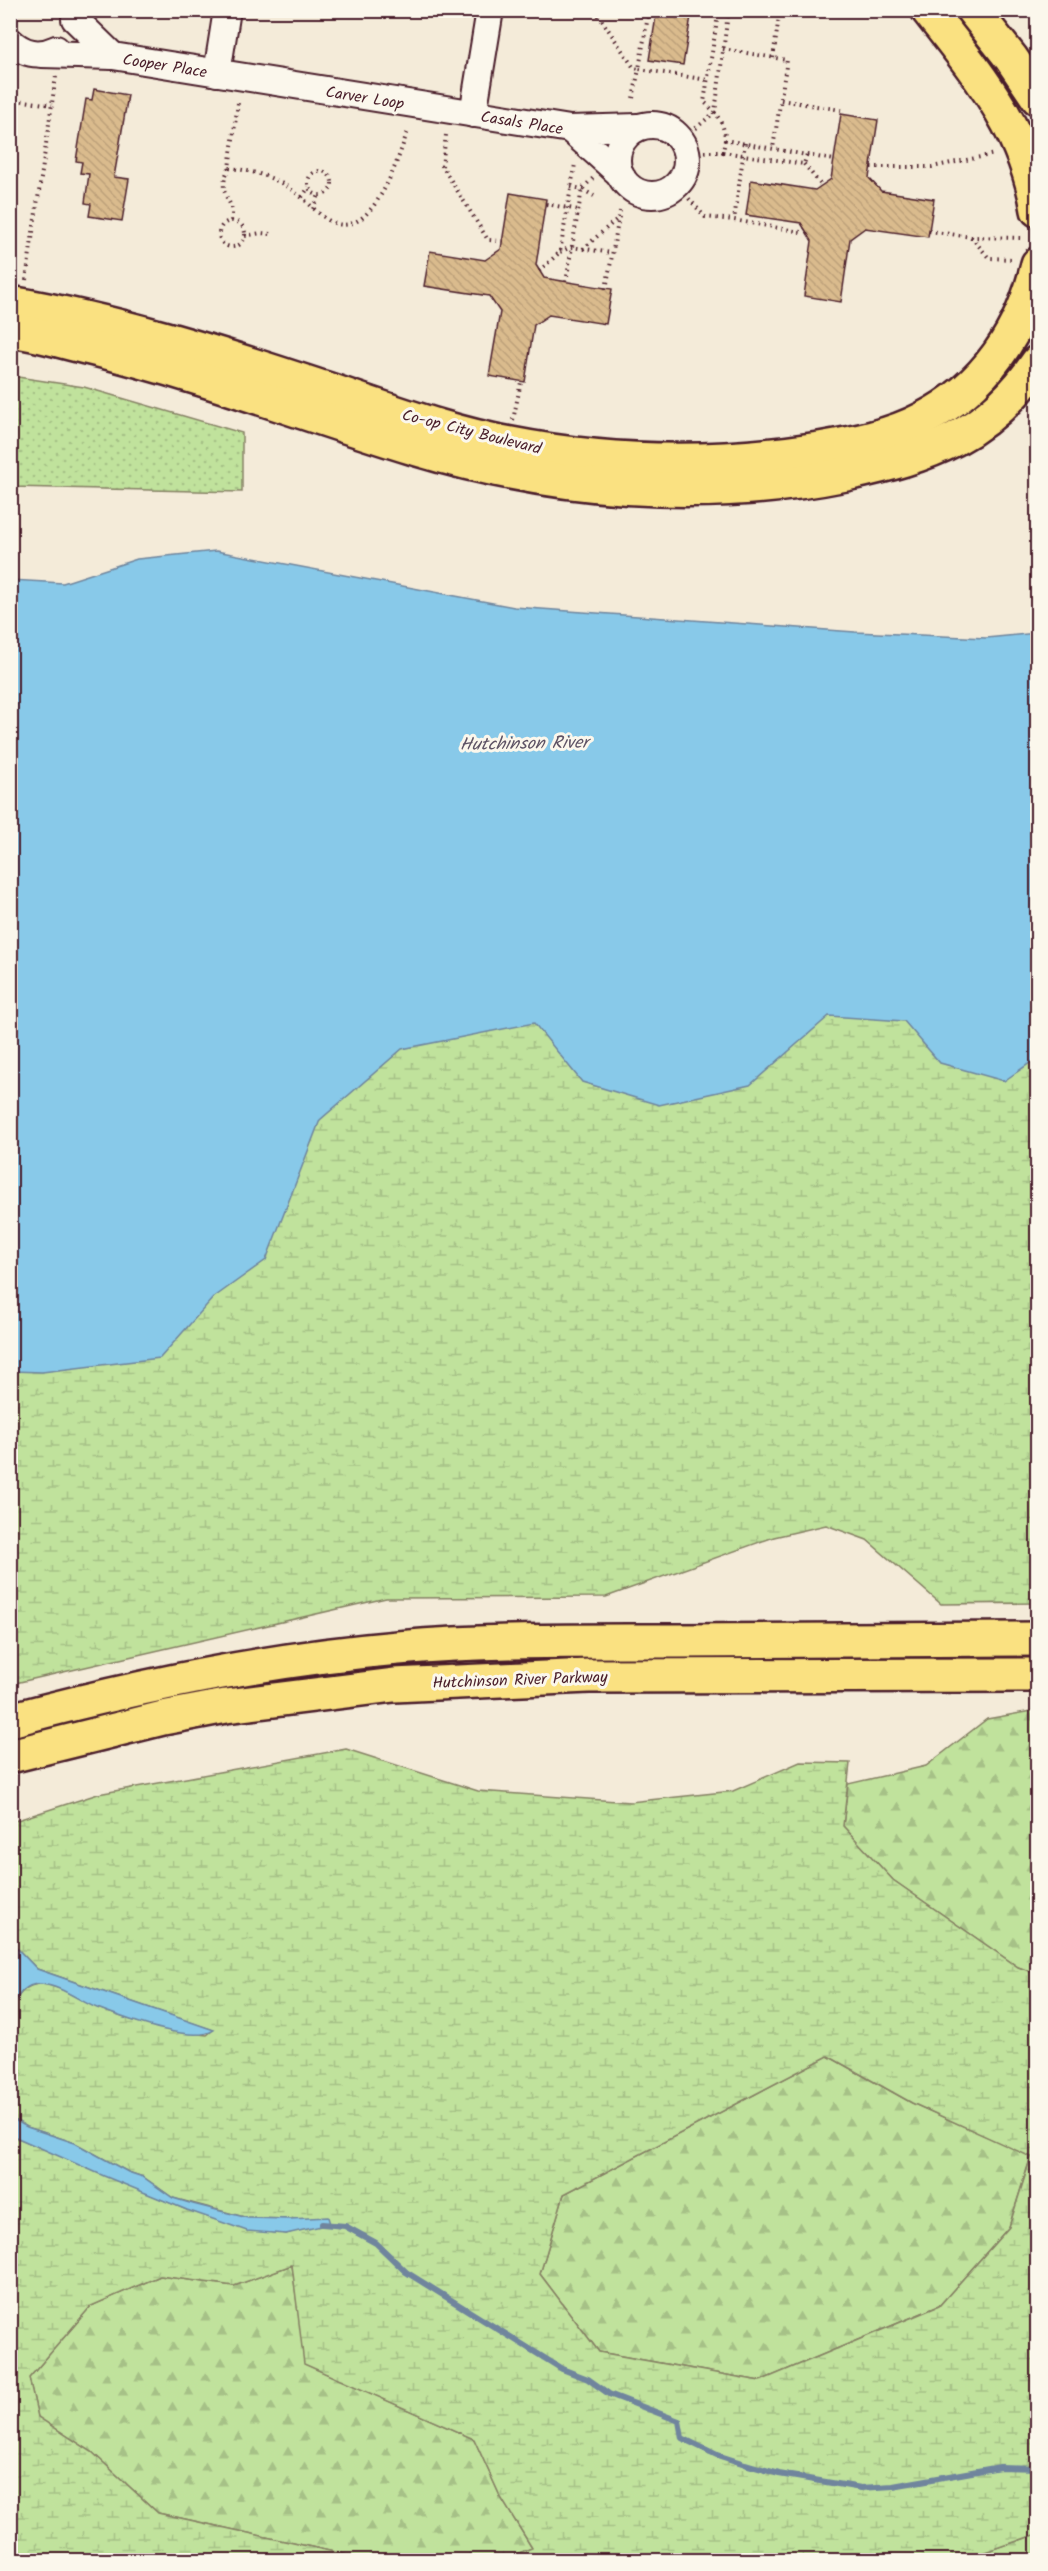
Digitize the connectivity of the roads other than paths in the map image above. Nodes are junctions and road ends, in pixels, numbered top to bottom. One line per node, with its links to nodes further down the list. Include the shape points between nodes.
1 (227, 10): 9 (street)
2 (490, 10): 11 (street)
3 (928, 10): 15 (main road, via 1003,110)
4 (973, 10): 10 (main road)
5 (74, 15): 7 (street, Cooper Place, via 66,42); 8 (street, Cooper Place)
6 (10, 41): 7 (street, Cooper Place, via 29,53)
7 (50, 55): 8 (street, Cooper Place)
8 (113, 56): 9 (street, Cooper Place)
9 (217, 73): 11 (street, Carver Loop)
10 (1038, 98)
11 (473, 114): 13 (street, Casals Place)
12 (638, 127): 13 (street, Casals Place); 14 (street, via 618,150); 14 (street, Casals Place, via 667,127 684,146 686,170 677,185 655,195 632,189)
13 (570, 129): 14 (street, Casals Place)
14 (621, 176)
15 (1037, 198)
16 (1029, 251): 17 (main road, Co-op City Boulevard, via 1032,290 1018,325 999,356 966,390 922,420 886,435 779,455 613,459 508,444 431,424 132,328)
17 (15, 314): 18 (main road, Co-op City Boulevard, via 460,462 567,482 647,489 782,484 874,468 912,456 962,435 1000,409)
18 (1038, 362)
19 (1038, 1639): 21 (main road, via 416,1646 203,1675)
20 (1038, 1675): 22 (main road, Hutchinson River Parkway, via 589,1676 394,1684 226,1706)
21 (10, 1720)
22 (10, 1756)

